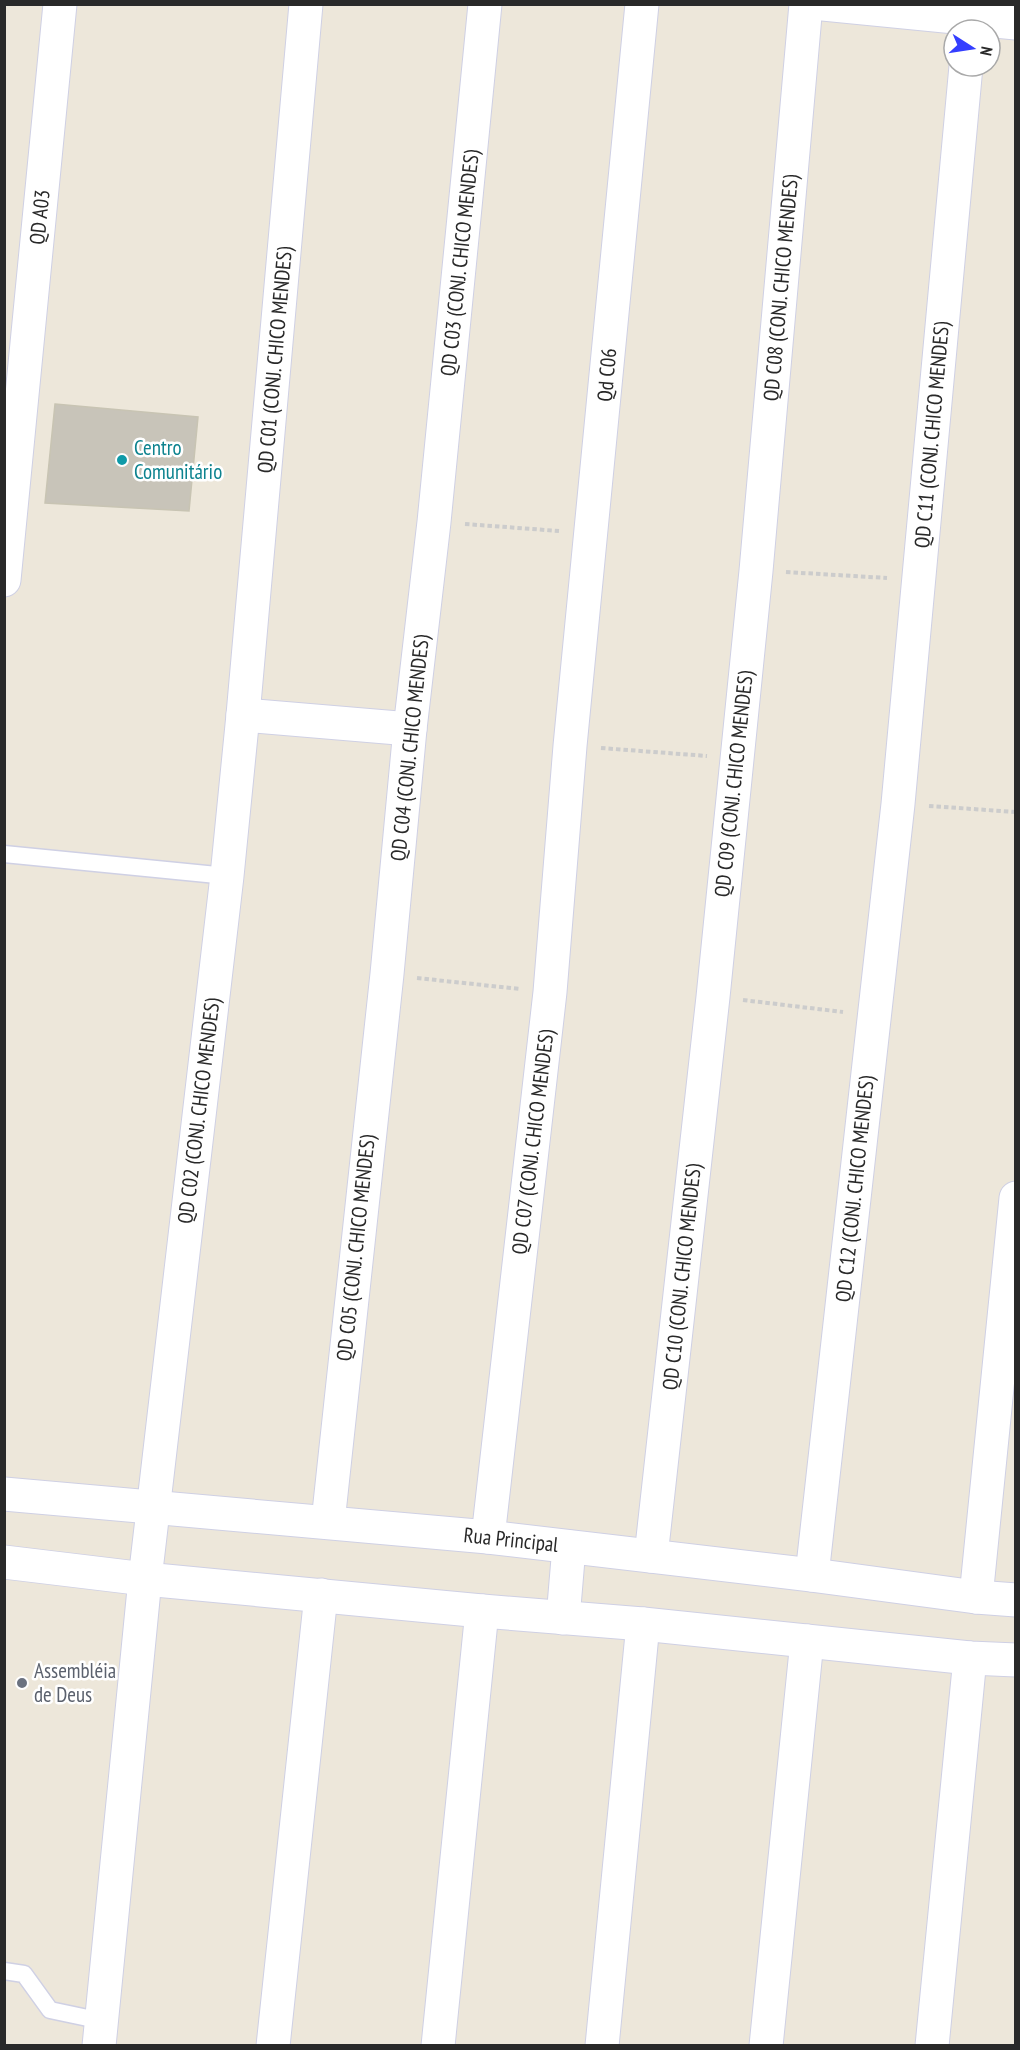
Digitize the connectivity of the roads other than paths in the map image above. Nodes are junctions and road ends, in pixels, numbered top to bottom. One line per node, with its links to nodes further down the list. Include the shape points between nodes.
1 (60, 4): 11 (street, QD A03)
2 (306, 4): 12 (street, QD C01 (CONJ. CHICO MENDES))
3 (485, 4): 9 (street, QD C03 (CONJ. CHICO MENDES))
4 (642, 4): 14 (street, Qd C06)
5 (806, 4): 10 (street, QD C08 (CONJ. CHICO MENDES))
6 (823, 4): 7 (street)
7 (942, 20)
8 (965, 78): 15 (street, QD C11 (CONJ. CHICO MENDES))
9 (434, 522): 13 (street, QD C04 (CONJ. CHICO MENDES))
10 (756, 571): 19 (street, QD C09 (CONJ. CHICO MENDES))
11 (4, 580)
12 (243, 715): 13 (street); 17 (street, QD C02 (CONJ. CHICO MENDES))
13 (410, 729): 18 (street, QD C04 (CONJ. CHICO MENDES))
14 (570, 746): 24 (street, QD C07 (CONJ. CHICO MENDES), via 550,992)
15 (898, 804): 28 (street, QD C12 (CONJ. CHICO MENDES))
16 (4, 854): 17 (lane)
17 (227, 876): 22 (street, QD C02 (CONJ. CHICO MENDES))
18 (387, 974): 23 (street, QD C05 (CONJ. CHICO MENDES))
19 (713, 997): 26 (street, QD C10 (CONJ. CHICO MENDES))
20 (1016, 1198): 31 (street)
21 (4, 1494): 22 (street, Rua Principal)
22 (152, 1507): 23 (street, Rua Principal); 29 (street, QD C02 (CONJ. CHICO MENDES))
23 (328, 1522): 24 (street, Rua Principal)
24 (488, 1537): 25 (street, Rua Principal)
25 (569, 1546): 26 (street, Rua Principal); 34 (street)
26 (651, 1556): 28 (street, Rua Principal)
27 (4, 1562): 29 (street)
28 (812, 1575): 31 (street, Rua Principal)
29 (145, 1579): 30 (street); 40 (street, QD C02 (CONJ. CHICO MENDES))
30 (321, 1595): 33 (street); 41 (street)
31 (976, 1597): 32 (street, Rua Principal)
32 (1016, 1600)
33 (482, 1611): 34 (street); 42 (street)
34 (563, 1618): 35 (street)
35 (643, 1624): 36 (street); 43 (street)
36 (807, 1641): 37 (street); 44 (street)
37 (970, 1658): 38 (street); 45 (street)
38 (1016, 1660)
39 (4, 1971): 40 (lane, via 24,1974 50,2010)
40 (101, 2033)
41 (273, 2046)
42 (438, 2046)
43 (602, 2046)
44 (766, 2046)
45 (932, 2046)

